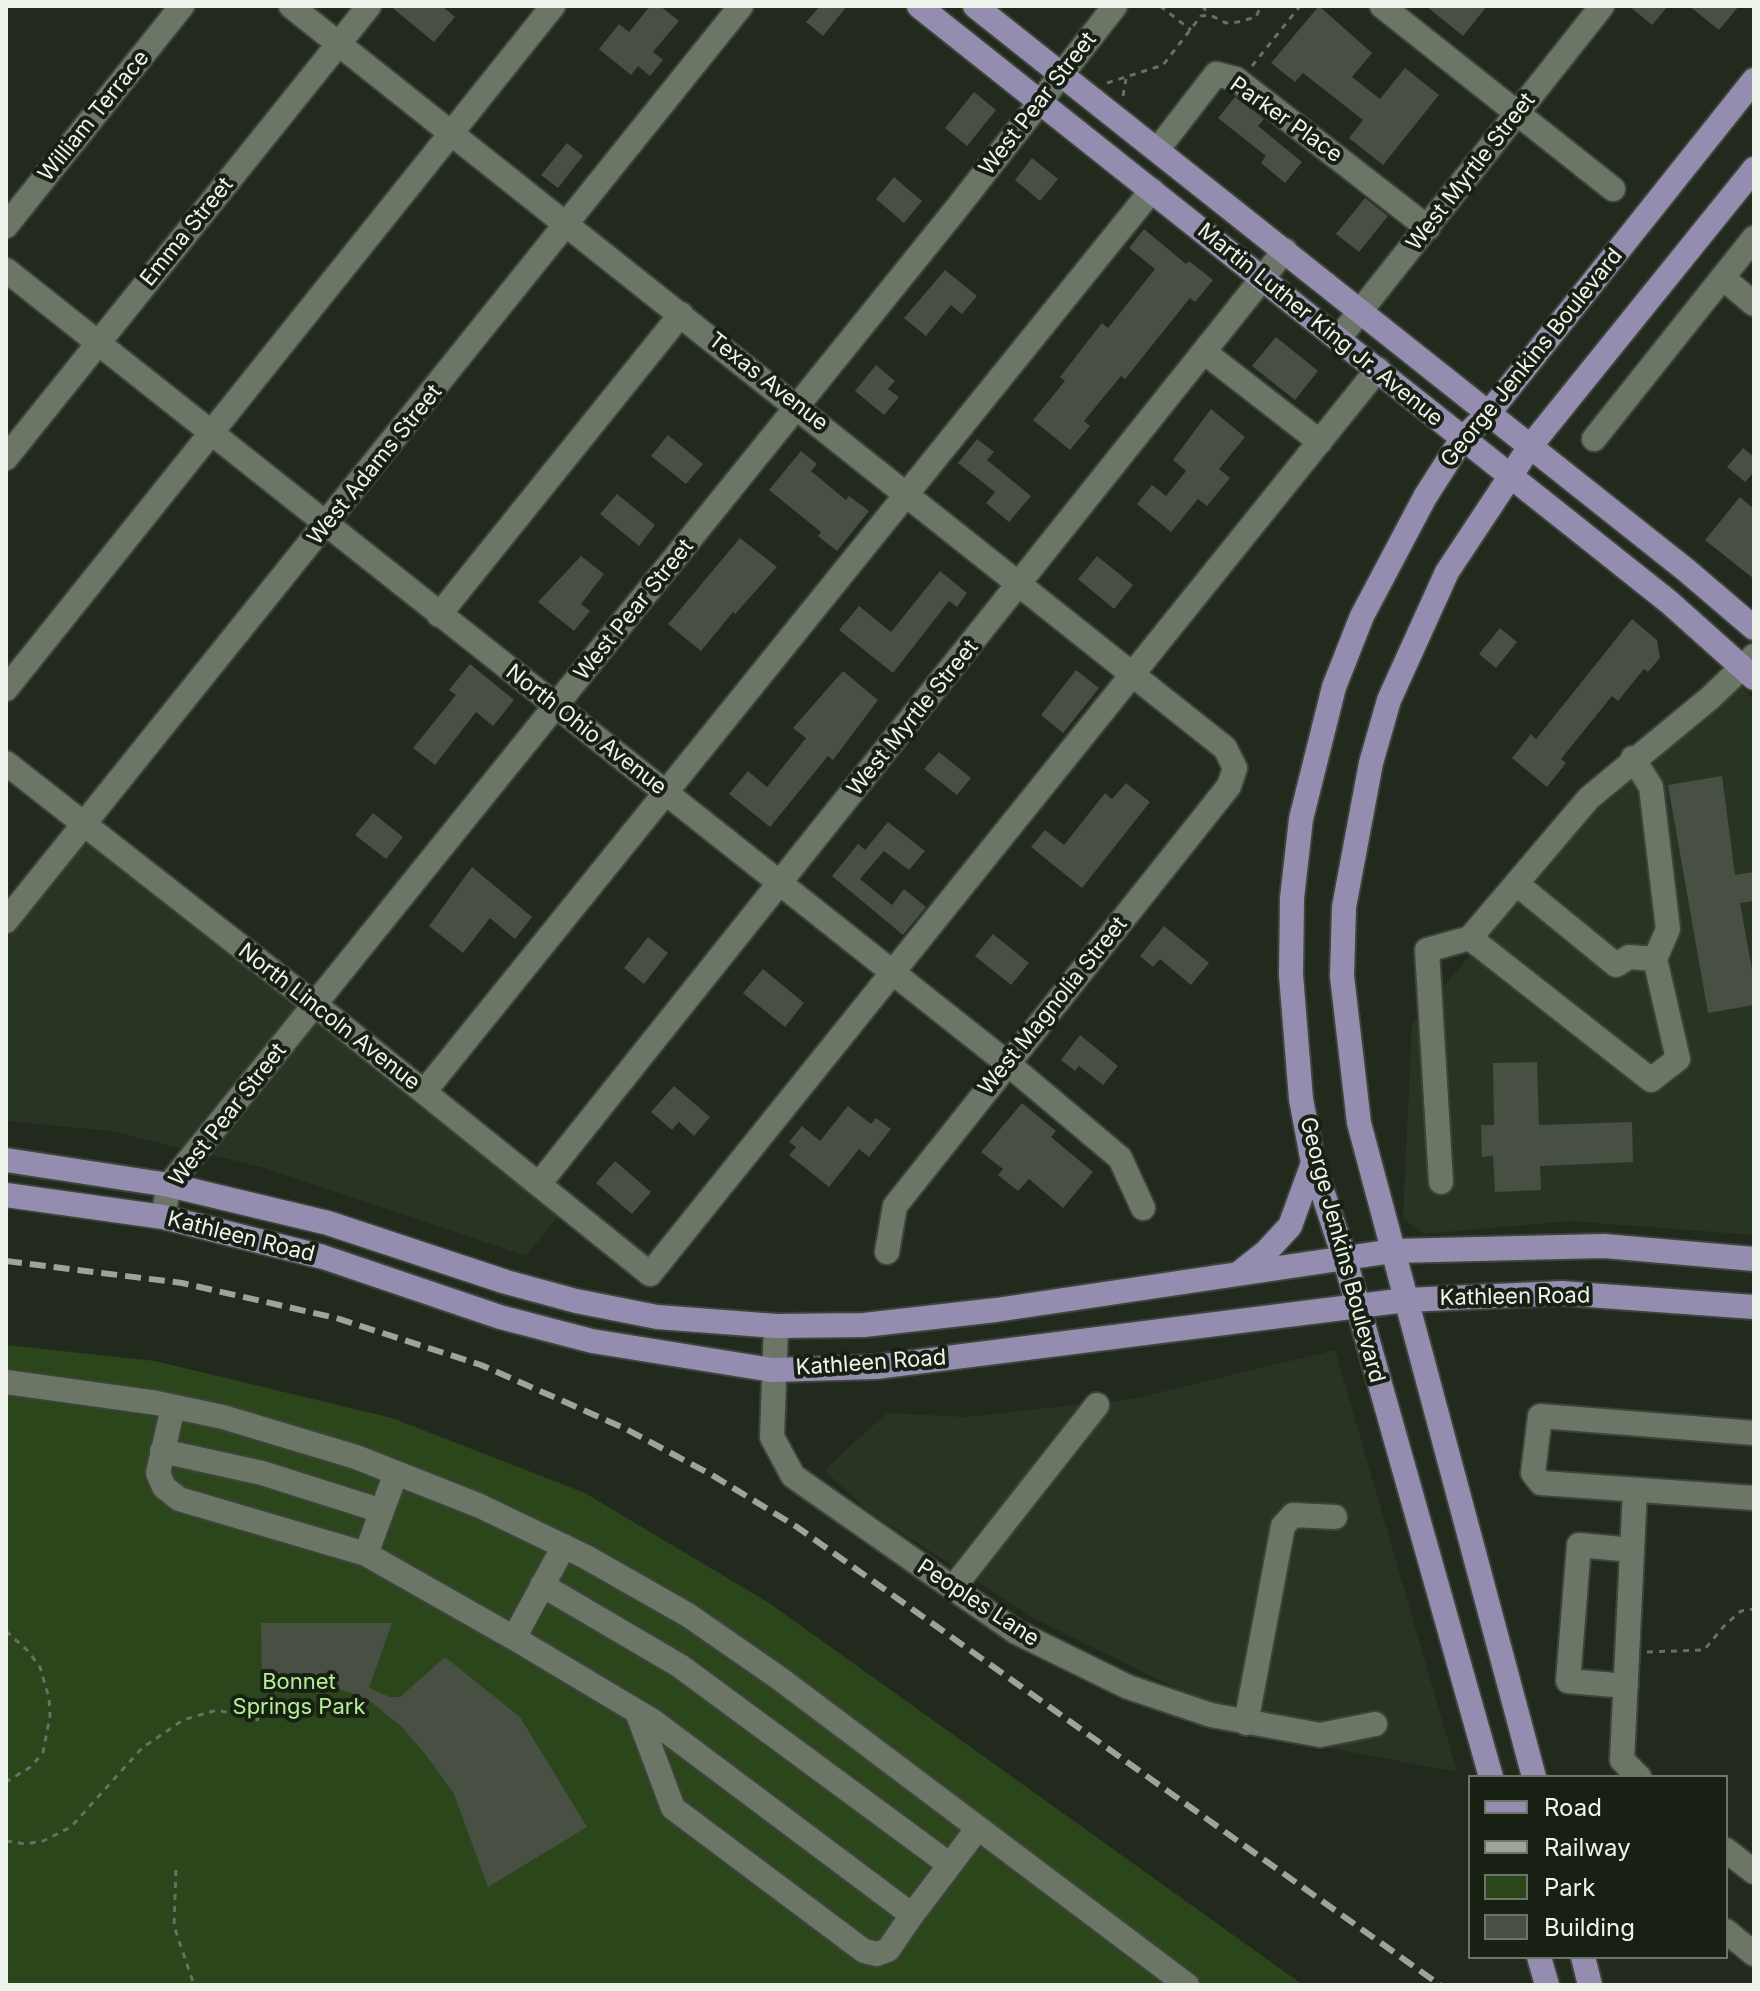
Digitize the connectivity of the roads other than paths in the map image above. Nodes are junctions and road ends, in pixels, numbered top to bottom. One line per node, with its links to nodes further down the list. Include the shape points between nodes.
1 (182, 6): 22 (street, William Terrace)
2 (291, 6): 11 (street, Texas Avenue)
3 (369, 6): 11 (street, Emma Street)
4 (553, 6): 16 (street)
5 (741, 6): 21 (street, West Adams Street)
6 (919, 6): 14 (main road, Martin Luther King Jr. Avenue)
7 (975, 6): 12 (main road, Martin Luther King Jr. Avenue)
8 (1115, 6): 12 (street, West Pear Street)
9 (1382, 6): 15 (street)
10 (1602, 6): 15 (street, West Myrtle Street)
11 (339, 44): 16 (street, Texas Avenue); 33 (street, Emma Street)
12 (1061, 74): 14 (street, West Pear Street); 17 (main road, Martin Luther King Jr. Avenue)
13 (1754, 80): 37 (main road, George Jenkins Boulevard)
14 (1041, 100): 20 (main road, Martin Luther King Jr. Avenue); 36 (street, West Pear Street)
15 (1518, 113): 19 (street); 23 (street, West Myrtle Street)
16 (452, 134): 21 (street, Texas Avenue); 38 (street)
17 (1158, 149): 23 (street, Parker Place, via 1216,74 1240,82); 25 (main road, Martin Luther King Jr. Avenue)
18 (1754, 169): 42 (main road)
19 (1613, 189)
20 (1152, 190): 28 (main road, Martin Luther King Jr. Avenue); 45 (street)
21 (567, 224): 31 (street, Texas Avenue); 46 (street, West Adams Street)
22 (6, 226)
23 (1428, 228): 30 (street, West Myrtle Street)
24 (1754, 238): 27 (street)
25 (1285, 250): 28 (street, West Myrtle Street); 30 (main road, Martin Luther King Jr. Avenue)
26 (6, 270): 33 (street, North Ohio Avenue)
27 (1723, 278): 29 (street); 40 (street)
28 (1261, 279): 32 (main road, Martin Luther King Jr. Avenue); 34 (street, West Myrtle Street)
29 (1754, 304)
30 (1359, 311): 32 (street, West Myrtle Street); 37 (main road, Martin Luther King Jr. Avenue)
31 (681, 314): 36 (street, Texas Avenue); 48 (street)
32 (1339, 338): 35 (main road, Martin Luther King Jr. Avenue)
33 (97, 343): 38 (street, North Ohio Avenue); 43 (street, Emma Street)
34 (1204, 352): 41 (street); 47 (street, West Myrtle Street)
35 (1378, 369): 39 (main road, Martin Luther King Jr. Avenue); 41 (street)
36 (796, 406): 45 (street, Texas Avenue); 53 (street, West Pear Street)
37 (1488, 414): 39 (main road, George Jenkins Boulevard); 42 (main road, Martin Luther King Jr. Avenue)
38 (211, 434): 46 (street, North Ohio Avenue); 52 (street)
39 (1462, 439): 44 (main road, Martin Luther King Jr. Avenue); 69 (main road, George Jenkins Boulevard, via 1392,553 1362,616 1334,687 1304,806 1292,898 1291,975 1301,1099)
40 (1594, 439)
41 (1320, 442): 51 (street)
42 (1529, 448): 44 (main road); 49 (main road, Martin Luther King Jr. Avenue)
43 (6, 458)
44 (1508, 477): 50 (main road, Martin Luther King Jr. Avenue); 76 (main road, via 1447,572 1389,700 1371,763 1344,907 1348,1051 1359,1123)
45 (907, 493): 47 (street, Texas Avenue); 57 (street)
46 (326, 525): 48 (street, North Ohio Avenue); 58 (street, West Adams Street)
47 (1021, 583): 51 (street, Texas Avenue); 59 (street, West Myrtle Street)
48 (439, 615): 53 (street, North Ohio Avenue)
49 (1754, 628)
50 (1751, 667): 54 (street)
51 (1133, 674): 56 (street, Texas Avenue, via 1225,748); 64 (street)
52 (6, 689)
53 (556, 707): 57 (street, North Ohio Avenue); 65 (street, West Pear Street)
54 (1633, 758): 60 (street, via 1589,798); 63 (street, via 1651,787 1668,929)
55 (6, 763): 58 (street, North Lincoln Avenue)
56 (1235, 768): 66 (street, West Magnolia Street, via 1229,786)
57 (666, 793): 59 (street, North Ohio Avenue); 67 (street)
58 (84, 825): 61 (street, West Adams Street); 65 (street, North Lincoln Avenue)
59 (780, 883): 64 (street, North Ohio Avenue); 71 (street, West Myrtle Street)
60 (1517, 884): 62 (street); 63 (street, via 1616,965 1629,957)
61 (6, 921)
62 (1470, 938): 63 (street, via 1651,1080 1678,1059); 70 (street, via 1427,950)
63 (1655, 959)
64 (893, 973): 66 (street, North Ohio Avenue); 71 (street, North Lincoln Avenue, via 650,1274)
65 (314, 1005): 67 (street, North Lincoln Avenue); 72 (street, West Pear Street)
66 (1007, 1063): 74 (street, North Ohio Avenue, via 1120,1158); 77 (street, West Magnolia Street, via 895,1206)
67 (424, 1092): 71 (street, North Lincoln Avenue)
68 (6, 1160): 72 (main road, Kathleen Road)
69 (1313, 1163): 79 (main road, George Jenkins Boulevard); 80 (main road, via 1290,1226)
70 (1441, 1182)
71 (539, 1184)
72 (169, 1185): 75 (street, West Pear Street); 84 (main road, Kathleen Road, via 328,1223 576,1301 657,1317)
73 (6, 1195): 75 (main road, Kathleen Road)
74 (1143, 1208)
75 (163, 1217): 85 (main road, Kathleen Road, via 323,1257 500,1317 592,1341)
76 (1393, 1251): 78 (main road, Kathleen Road, via 1604,1246); 79 (main road, Kathleen Road); 81 (main road)
77 (887, 1252)
78 (1754, 1259)
79 (1345, 1260): 80 (main road, Kathleen Road); 82 (main road, George Jenkins Boulevard)
80 (1236, 1275): 84 (main road, Kathleen Road, via 864,1325)
81 (1406, 1300): 82 (main road, Kathleen Road); 83 (main road, Kathleen Road, via 1561,1293); 107 (main road)
82 (1357, 1307): 85 (main road, Kathleen Road, via 876,1367); 106 (main road, George Jenkins Boulevard)
83 (1754, 1307)
84 (776, 1326): 85 (street, Peoples Lane)
85 (772, 1370): 100 (street, Peoples Lane, via 772,1437 793,1476)
86 (6, 1382): 88 (street)
87 (1097, 1405): 100 (street)
88 (173, 1407): 90 (street); 91 (street)
89 (1754, 1433): 92 (street, via 1540,1416 1533,1473 1541,1483)
90 (162, 1451): 94 (street, via 262,1473); 98 (street, via 158,1473 164,1487 179,1499)
91 (396, 1473): 94 (street); 96 (street)
92 (1635, 1490): 93 (street); 97 (street)
93 (1754, 1498)
94 (382, 1511): 98 (street)
95 (1335, 1517): 104 (street, via 1293,1515 1283,1526)
96 (564, 1546): 99 (street); 109 (street, via 688,1615)
97 (1632, 1550): 102 (street); 102 (street, via 1579,1545 1568,1681)
98 (366, 1554): 101 (street)
99 (542, 1585): 101 (street); 111 (street, via 680,1666)
100 (953, 1588): 104 (street, Peoples Lane, via 1016,1632 1153,1696)
101 (514, 1638): 103 (street)
102 (1626, 1686): 108 (street, via 1622,1760)
103 (637, 1712): 113 (street); 113 (street, via 673,1808 864,1951 888,1950)
104 (1246, 1723): 105 (street, Peoples Lane, via 1320,1735)
105 (1375, 1724)
106 (1490, 1775)
107 (1533, 1775)
108 (1637, 1775)
109 (978, 1828): 111 (street); 118 (street)
110 (1728, 1852): 112 (street)
111 (950, 1865): 113 (street)
112 (1754, 1872)
113 (912, 1915)
114 (1728, 1933): 115 (street)
115 (1754, 1954)
116 (1540, 1959): 119 (main road)
117 (1584, 1959): 120 (main road)
118 (1187, 1985)
119 (1547, 1985)
120 (1590, 1985)

